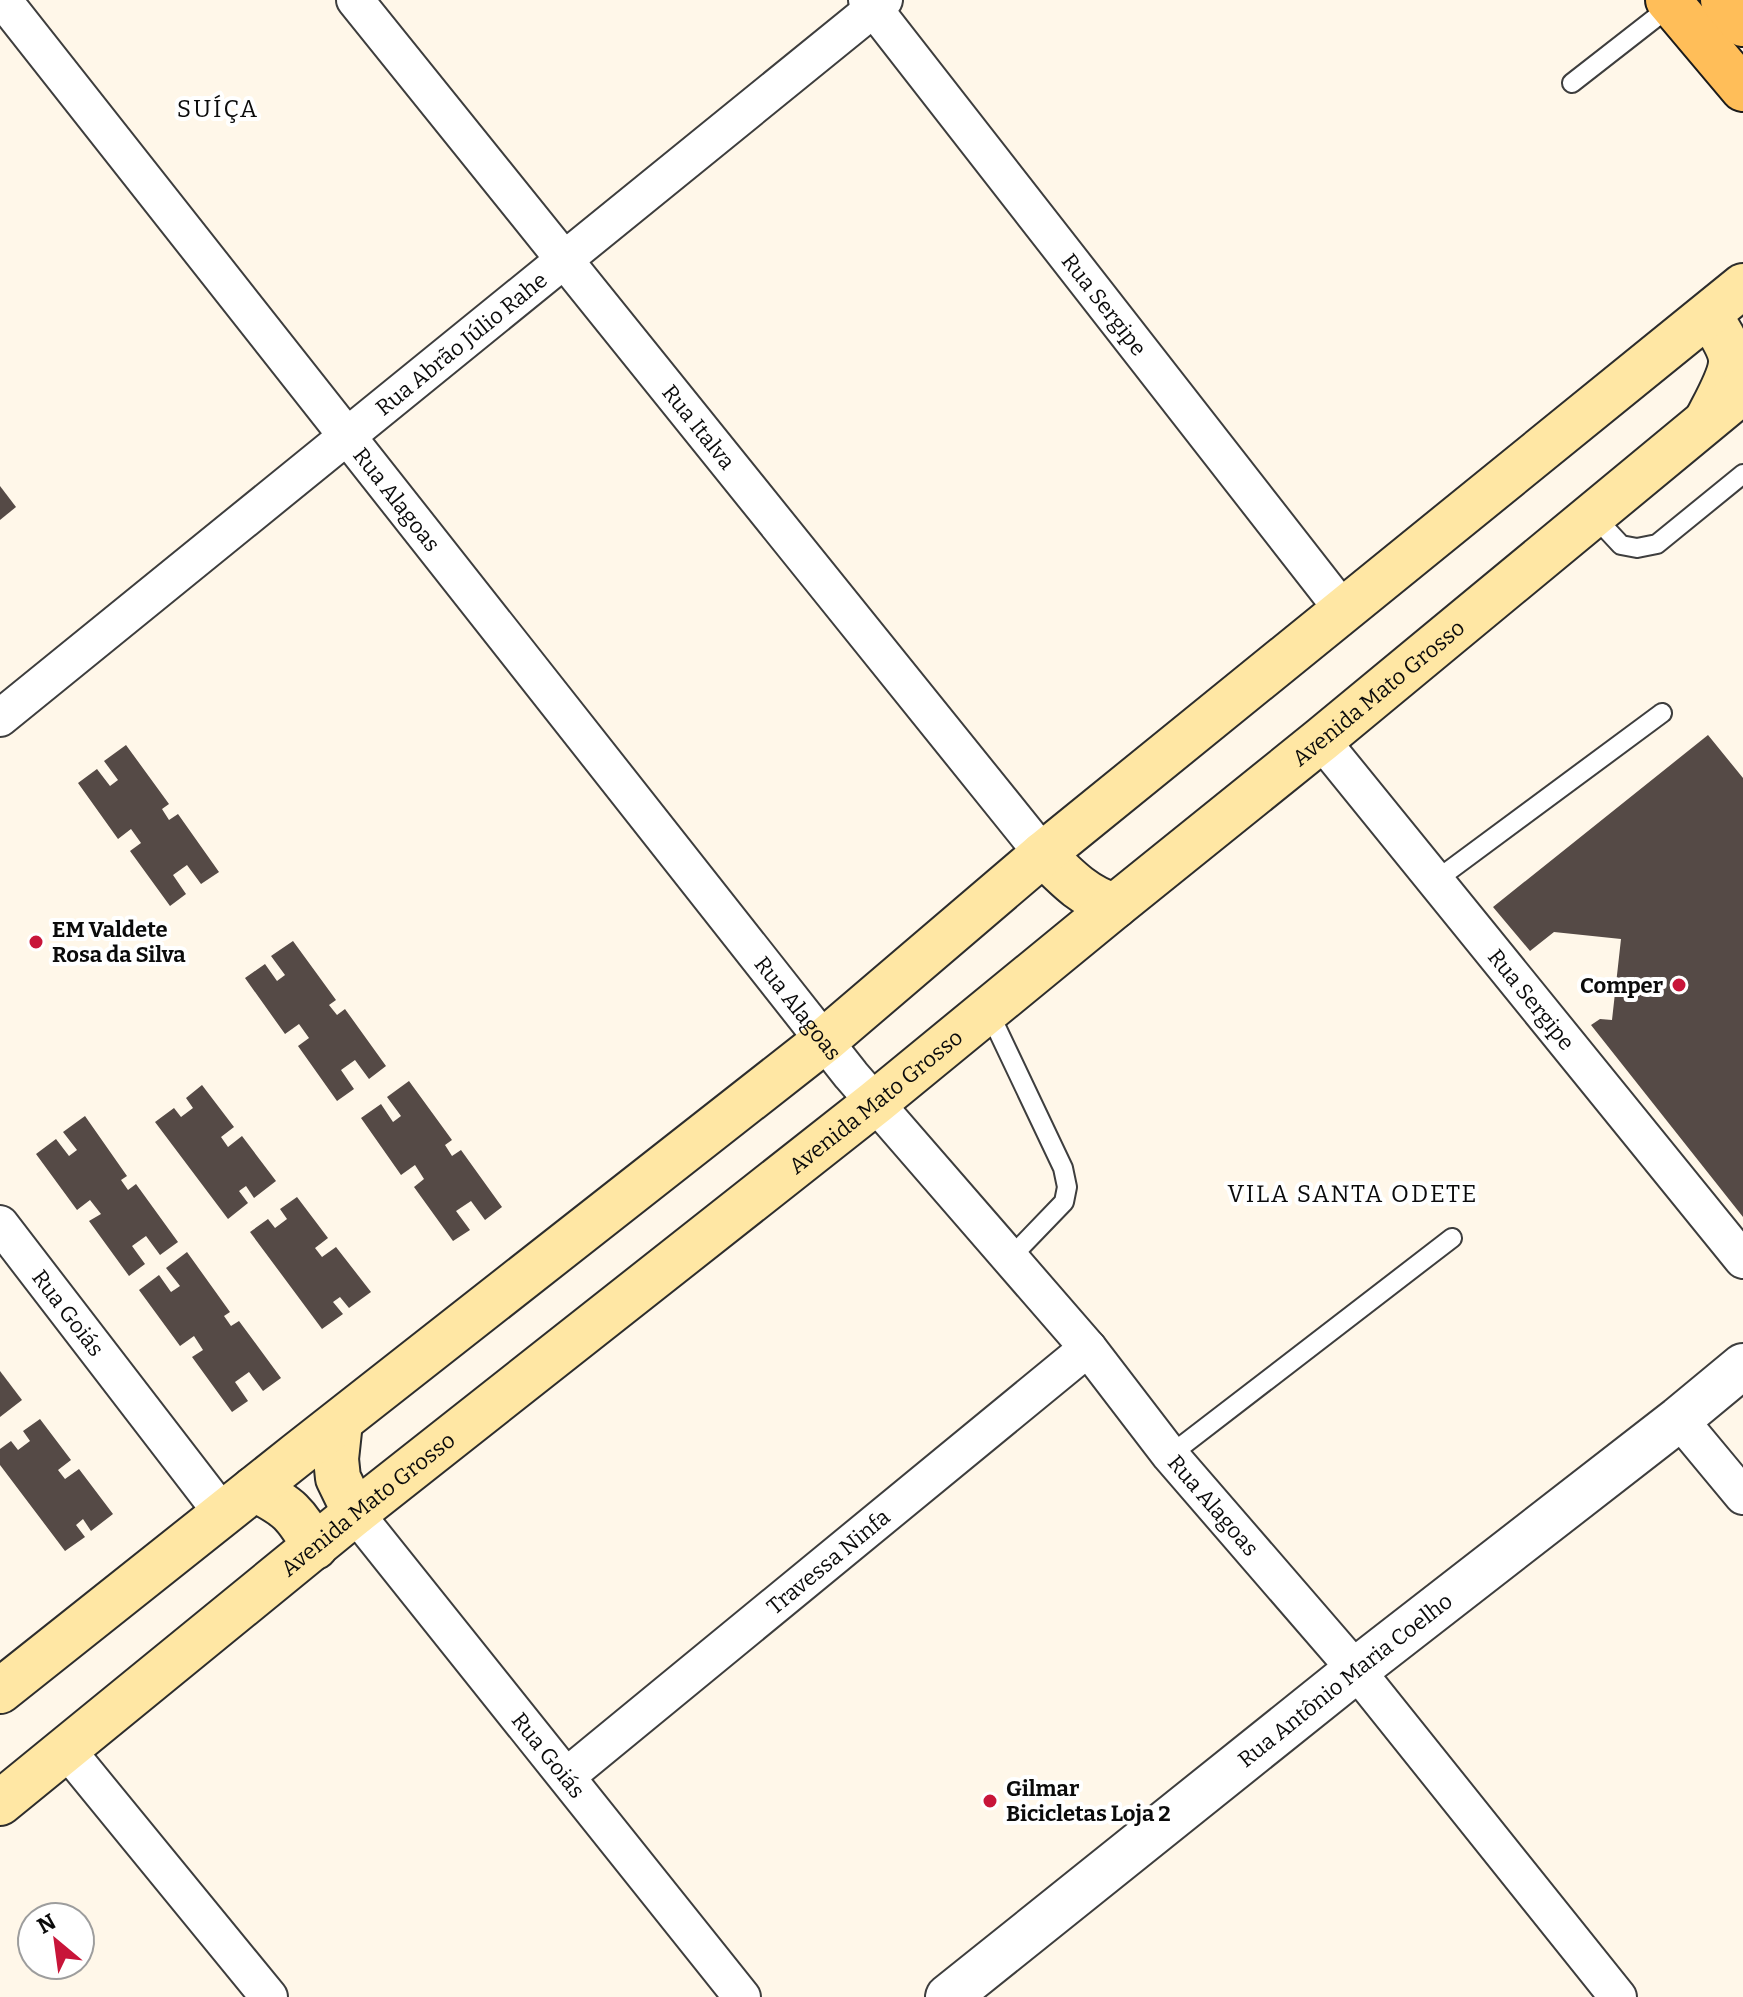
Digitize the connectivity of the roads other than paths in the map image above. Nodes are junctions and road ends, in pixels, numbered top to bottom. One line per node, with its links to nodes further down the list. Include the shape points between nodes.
1 (3, 0): 14 (street, Rua Alagoas)
2 (355, 0): 9 (street, Rua Italva)
3 (1723, 0): 6 (main road)
4 (875, 3): 9 (street, Rua Abrão Júlio Rahe); 17 (street, Rua Sergipe)
5 (1670, 3): 7 (lane); 8 (main road)
6 (1743, 24)
7 (1572, 83)
8 (1743, 89)
9 (564, 259): 14 (street, Rua Abrão Júlio Rahe); 21 (street, Rua Italva)
10 (1743, 286): 11 (main road)
11 (1709, 315): 13 (main road, via 1732,362); 17 (main road)
12 (1743, 391): 13 (main road, Avenida Mato Grosso)
13 (1707, 420): 16 (main road, Avenida Mato Grosso)
14 (346, 435): 19 (street, Rua Abrão Júlio Rahe); 25 (street, Rua Alagoas)
15 (1743, 474): 16 (lane, via 1657,544 1621,545)
16 (1593, 515): 20 (main road, Avenida Mato Grosso)
17 (1343, 610): 21 (main road)
18 (1662, 713): 22 (lane)
19 (0, 718)
20 (1321, 740): 22 (street, Rua Sergipe); 23 (main road, Avenida Mato Grosso)
21 (1043, 854): 23 (main road, via 1076,887); 25 (main road)
22 (1435, 881): 30 (street, Rua Sergipe)
23 (1115, 906): 24 (main road, Avenida Mato Grosso)
24 (988, 1010): 26 (main road, Avenida Mato Grosso); 29 (lane, via 1063,1168 1067,1187 1064,1202)
25 (824, 1041): 26 (street, Rua Alagoas); 34 (main road)
26 (876, 1102): 29 (street, Rua Alagoas); 38 (main road, Avenida Mato Grosso)
27 (0, 1224): 37 (street, Rua Goiás)
28 (1452, 1238): 35 (lane)
29 (1010, 1258): 31 (street, Rua Alagoas)
30 (1743, 1260)
31 (1088, 1348): 35 (street, Rua Alagoas); 43 (street, Travessa Ninfa)
32 (1743, 1366): 33 (street, Rua Antônio Maria Coelho)
33 (1679, 1419): 36 (street); 40 (street, Rua Antônio Maria Coelho)
34 (340, 1422): 37 (main road); 38 (main road, via 338,1478)
35 (1170, 1455): 40 (street, Rua Alagoas)
36 (1743, 1496)
37 (238, 1502): 39 (main road, via 275,1499 297,1517); 41 (main road)
38 (355, 1513): 39 (main road, Avenida Mato Grosso); 43 (street, Rua Goiás)
39 (315, 1547): 42 (main road, Avenida Mato Grosso)
40 (1356, 1670): 47 (street, Rua Antônio Maria Coelho); 48 (street, Rua Alagoas)
41 (0, 1691)
42 (66, 1749): 44 (main road, Avenida Mato Grosso); 45 (street)
43 (567, 1776): 46 (street, Rua Goiás)
44 (0, 1803)
45 (269, 1997)
46 (742, 1997)
47 (948, 1997)
48 (1618, 1997)

